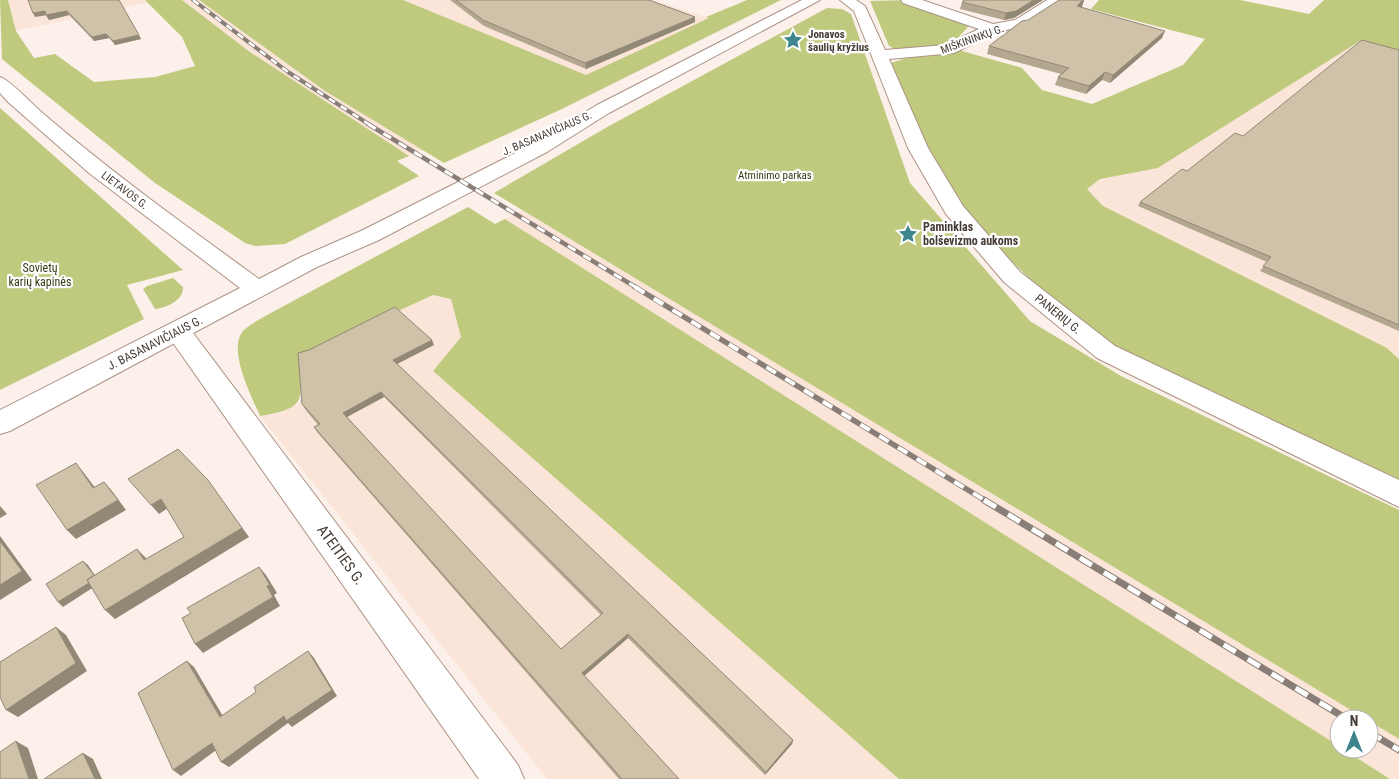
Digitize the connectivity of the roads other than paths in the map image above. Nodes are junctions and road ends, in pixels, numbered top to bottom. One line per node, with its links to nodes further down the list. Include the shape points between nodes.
1 (813, 0): 8 (street, J. BASANAVIČIAUS G., via 604,109 540,148 371,235)
2 (848, 0): 6 (street, PANERIŲ G., via 858,6)
3 (908, 0): 5 (street)
4 (1057, 0): 5 (street, MIŠKININKŲ G., via 1020,24)
5 (992, 30): 6 (street, MIŠKININKŲ G., via 948,50)
6 (880, 54): 11 (street, PANERIŲ G., via 918,148 954,210 1012,277 1106,352)
7 (0, 82): 8 (street, LIETAVOS G., via 96,169)
8 (257, 289): 9 (street, J. BASANAVIČIAUS G.)
9 (178, 331): 10 (street, J. BASANAVIČIAUS G.); 12 (street, ATEITIES G.)
10 (0, 423)
11 (1399, 494)
12 (504, 779)

